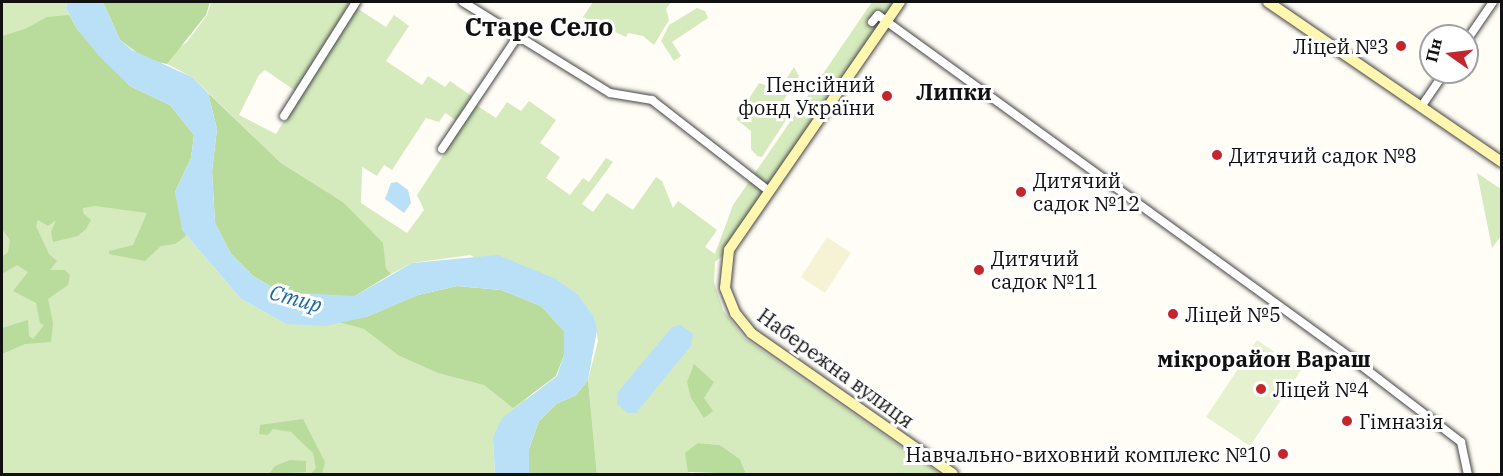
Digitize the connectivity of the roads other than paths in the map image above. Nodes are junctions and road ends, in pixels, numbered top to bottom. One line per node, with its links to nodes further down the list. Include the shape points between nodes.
1 (356, 2): 12 (street)
2 (463, 2): 9 (street)
3 (900, 2): 6 (street, Набережна вулиця)
4 (1268, 2): 11 (street)
5 (1493, 2): 8 (street)
6 (886, 21): 7 (street, via 878,15); 15 (street, Набережна вулиця); 17 (street, via 1461,442)
7 (872, 22)
8 (1478, 24)
9 (519, 36): 13 (street); 15 (street, via 610,93 652,100)
10 (1437, 84): 11 (street)
11 (1421, 107): 14 (street)
12 (284, 116)
13 (442, 149)
14 (1502, 162)
15 (769, 191): 16 (street, Набережна вулиця, via 729,250 725,288 735,312 750,333)
16 (952, 474)
17 (1468, 474)

